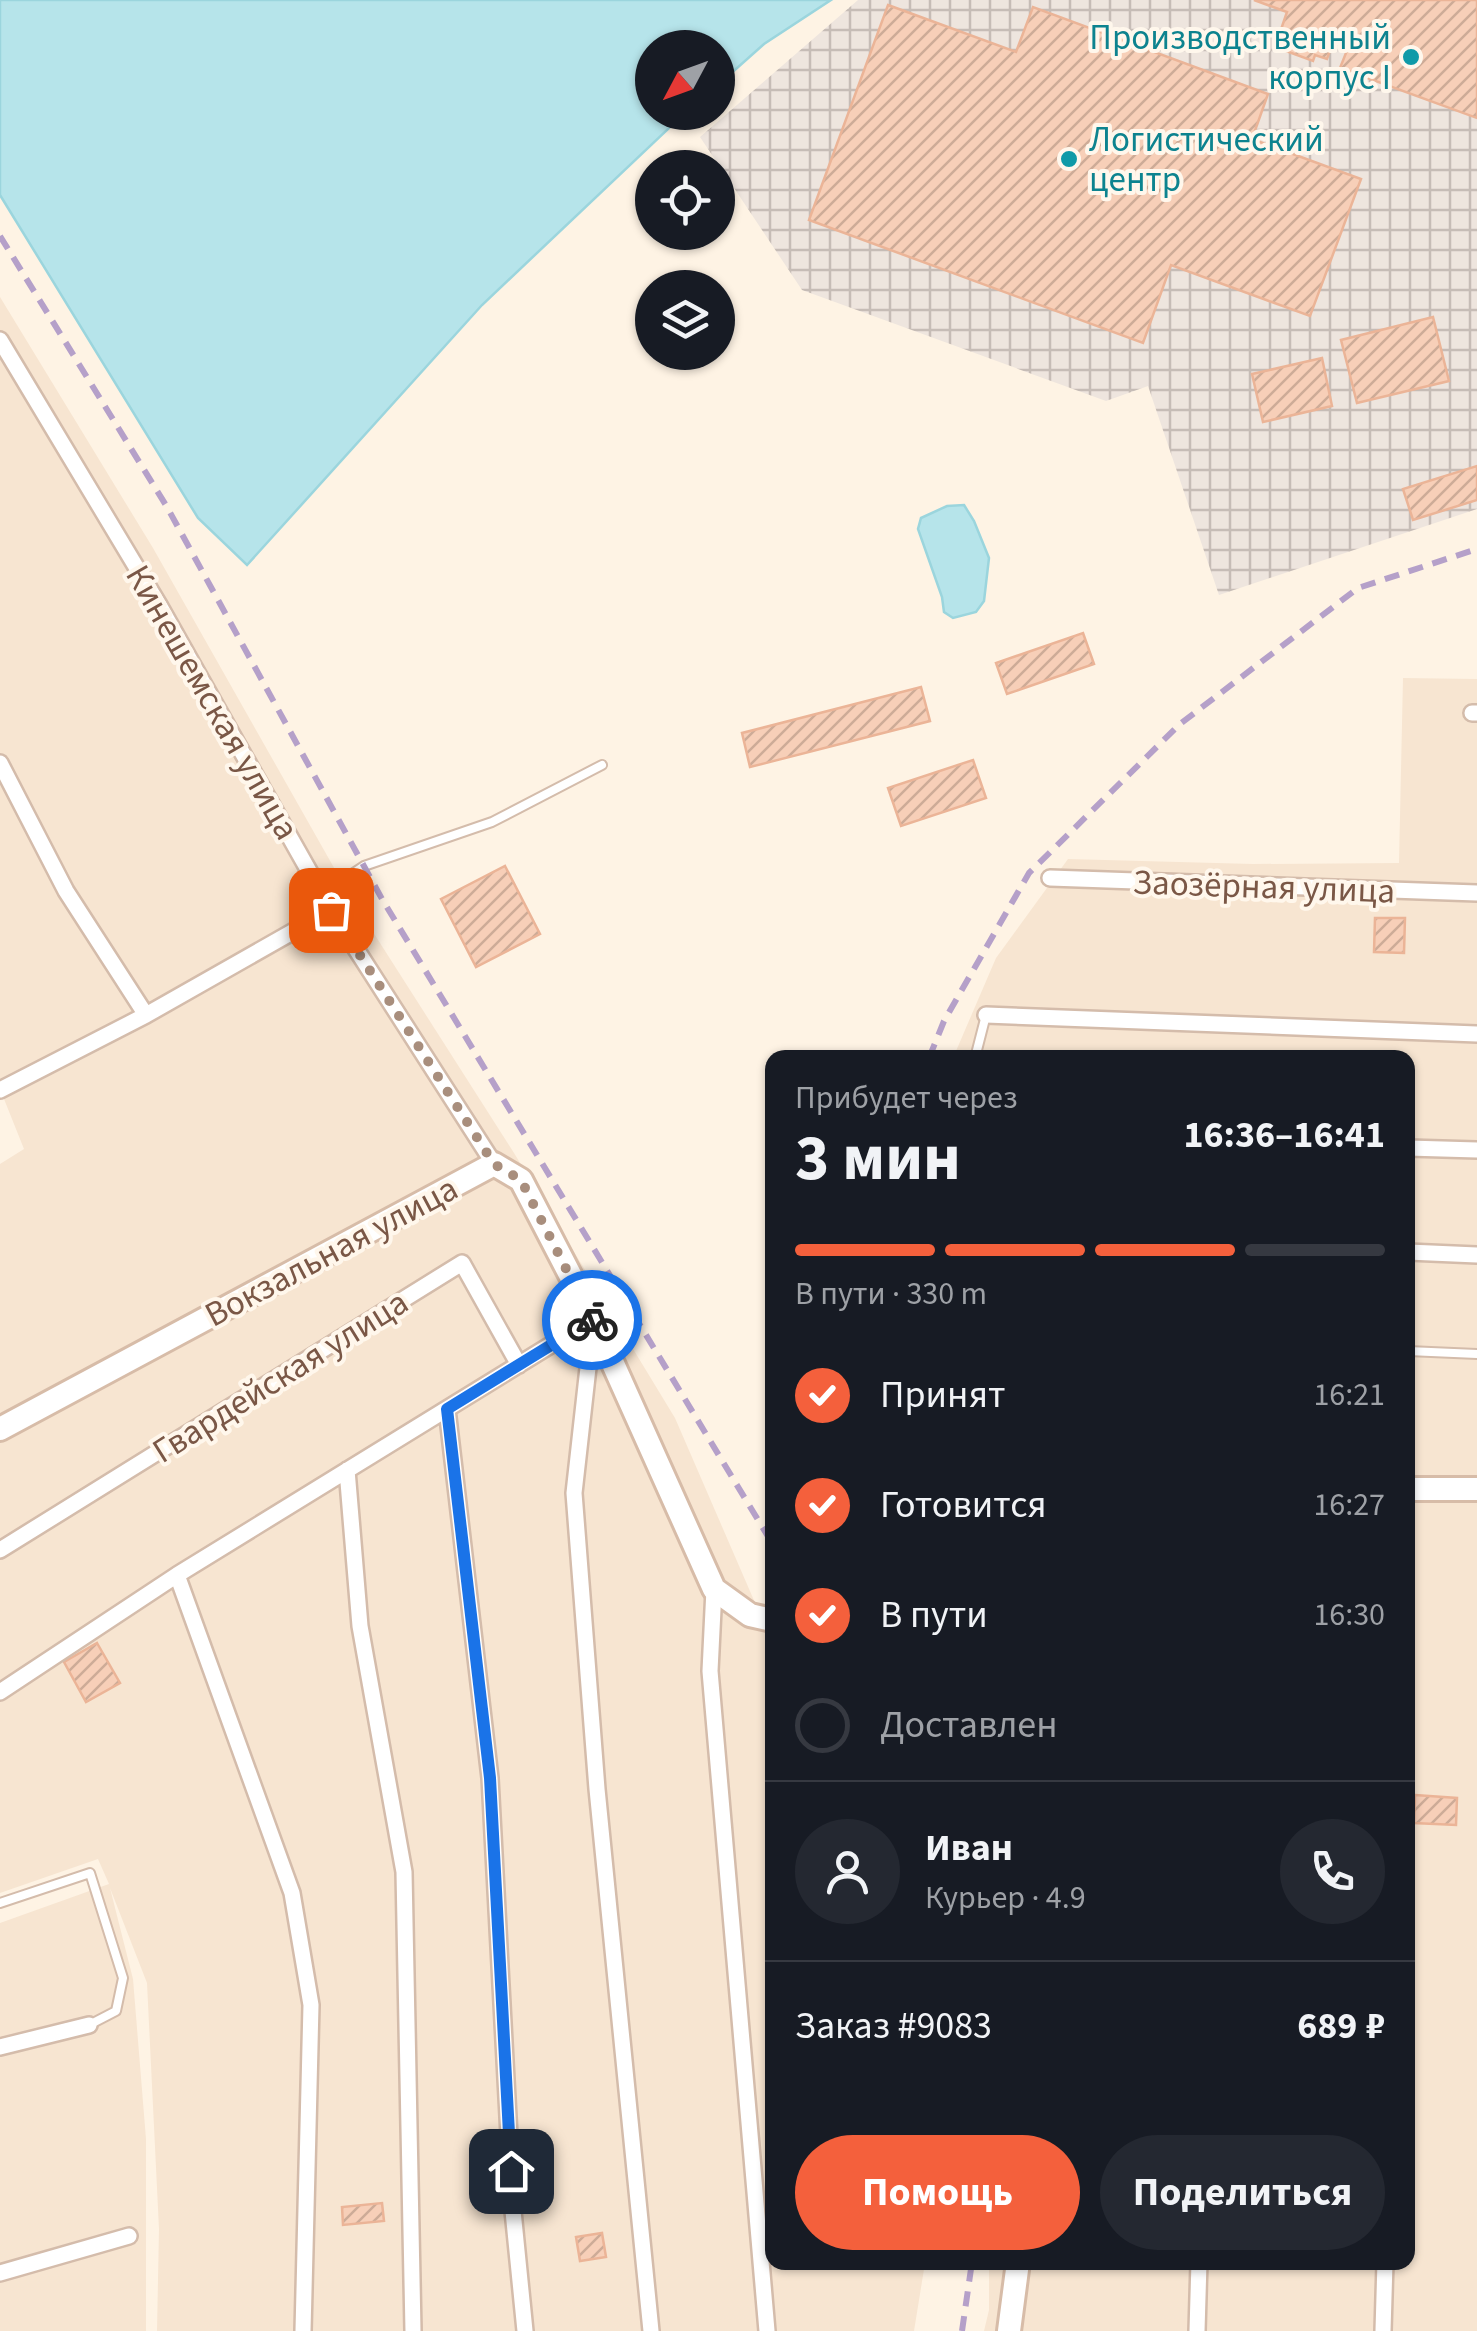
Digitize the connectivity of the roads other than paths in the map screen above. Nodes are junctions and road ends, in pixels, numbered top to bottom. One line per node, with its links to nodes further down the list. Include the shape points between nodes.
1 (0, 340): 6 (street, Кинешемская улица)
2 (0, 763): 8 (street, via 66,891)
3 (602, 766): 6 (lane, via 492,822 364,866)
4 (1050, 878): 5 (street, Заозёрная улица)
5 (1477, 893)
6 (322, 894): 7 (street, Кинешемская улица)
7 (331, 910): 8 (street); 15 (street, Кинешемская улица)
8 (146, 1015): 12 (street)
9 (986, 1016): 10 (street); 11 (lane)
10 (1477, 1034)
11 (977, 1050)
12 (0, 1090)
13 (1415, 1148): 14 (street)
14 (1477, 1150)
15 (494, 1164): 18 (main road, Вокзальная улица, via 521,1180); 23 (main road, Вокзальная улица)
16 (1415, 1252): 17 (street)
17 (1477, 1255)
18 (593, 1319): 21 (street); 29 (main road, Вокзальная улица); 43 (street, via 574,1494)
19 (1415, 1351): 20 (lane)
20 (1477, 1354)
21 (519, 1364): 22 (street); 27 (street, Гвардейская улица, via 462,1263)
22 (447, 1409): 24 (street); 42 (street, via 490,1778)
23 (0, 1430)
24 (347, 1470): 28 (street); 41 (street, via 360,1626 404,1872)
25 (1415, 1489): 26 (main road)
26 (1477, 1489)
27 (0, 1550)
28 (177, 1575): 31 (street); 40 (street, via 292,1894 311,2005)
29 (714, 1589): 30 (main road); 44 (street, via 710,1672)
30 (765, 1618)
31 (0, 1692)
32 (0, 1903): 33 (lane, via 90,1872 122,1978 116,2011)
33 (88, 2024): 34 (street)
34 (0, 2047)
35 (129, 2236): 39 (street)
36 (1017, 2270): 45 (main road)
37 (1199, 2270): 46 (street)
38 (1385, 2270): 47 (street)
39 (0, 2273)
40 (303, 2331)
41 (413, 2331)
42 (524, 2331)
43 (651, 2331)
44 (768, 2331)
45 (1009, 2331)
46 (1198, 2331)
47 (1383, 2331)

